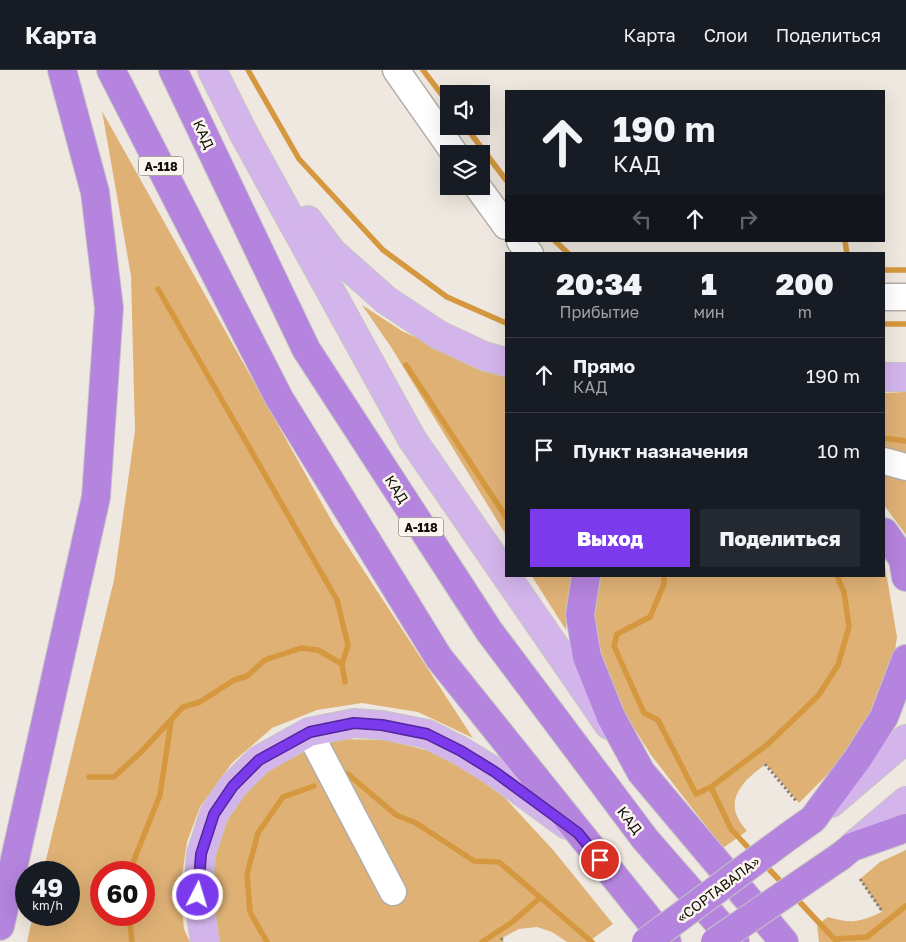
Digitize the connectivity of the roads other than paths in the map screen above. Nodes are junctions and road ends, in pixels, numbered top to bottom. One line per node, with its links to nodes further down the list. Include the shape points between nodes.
1 (62, 70): 34 (highway, via 95,192 109,308 96,497)
2 (111, 70): 31 (highway, А-118, via 279,398 439,658)
3 (173, 70): 39 (highway, КАД / А-118, via 311,357 489,631 645,839)
4 (212, 70): 6 (main road)
5 (396, 70): 7 (lane)
6 (245, 136): 14 (main road, via 332,252 386,300 439,335 484,356); 20 (main road, via 412,439)
7 (449, 145)
8 (484, 195): 9 (lane)
9 (505, 225)
10 (521, 242): 11 (lane)
11 (528, 252)
12 (906, 297): 13 (lane)
13 (885, 298)
14 (505, 362)
15 (885, 377): 16 (main road)
16 (906, 377)
17 (885, 461): 18 (lane)
18 (906, 467)
19 (885, 533): 21 (highway, via 903,559)
20 (505, 574)
21 (906, 576)
22 (507, 577): 27 (main road)
23 (586, 577): 27 (highway, via 580,615 587,657 611,717)
24 (906, 659): 29 (highway, «СОРТАВАЛА», via 884,717 858,758)
25 (310, 732): 31 (main road, via 354,723 427,734 495,772); 33 (lane); 35 (main road, via 259,760 233,786 214,814 201,854 198,895)
26 (906, 739): 29 (main road)
27 (641, 772): 40 (highway)
28 (906, 800): 32 (main road)
29 (806, 811): 36 (highway, «СОРТАВАЛА», bridge, via 789,836)
30 (906, 828): 32 (highway)
31 (578, 833): 37 (highway, А-118)
32 (847, 852): 38 (highway, bridge)
33 (393, 892)
34 (0, 926)
35 (205, 942)
36 (646, 942)
37 (666, 942)
38 (715, 942)
39 (735, 942)
40 (784, 942)

